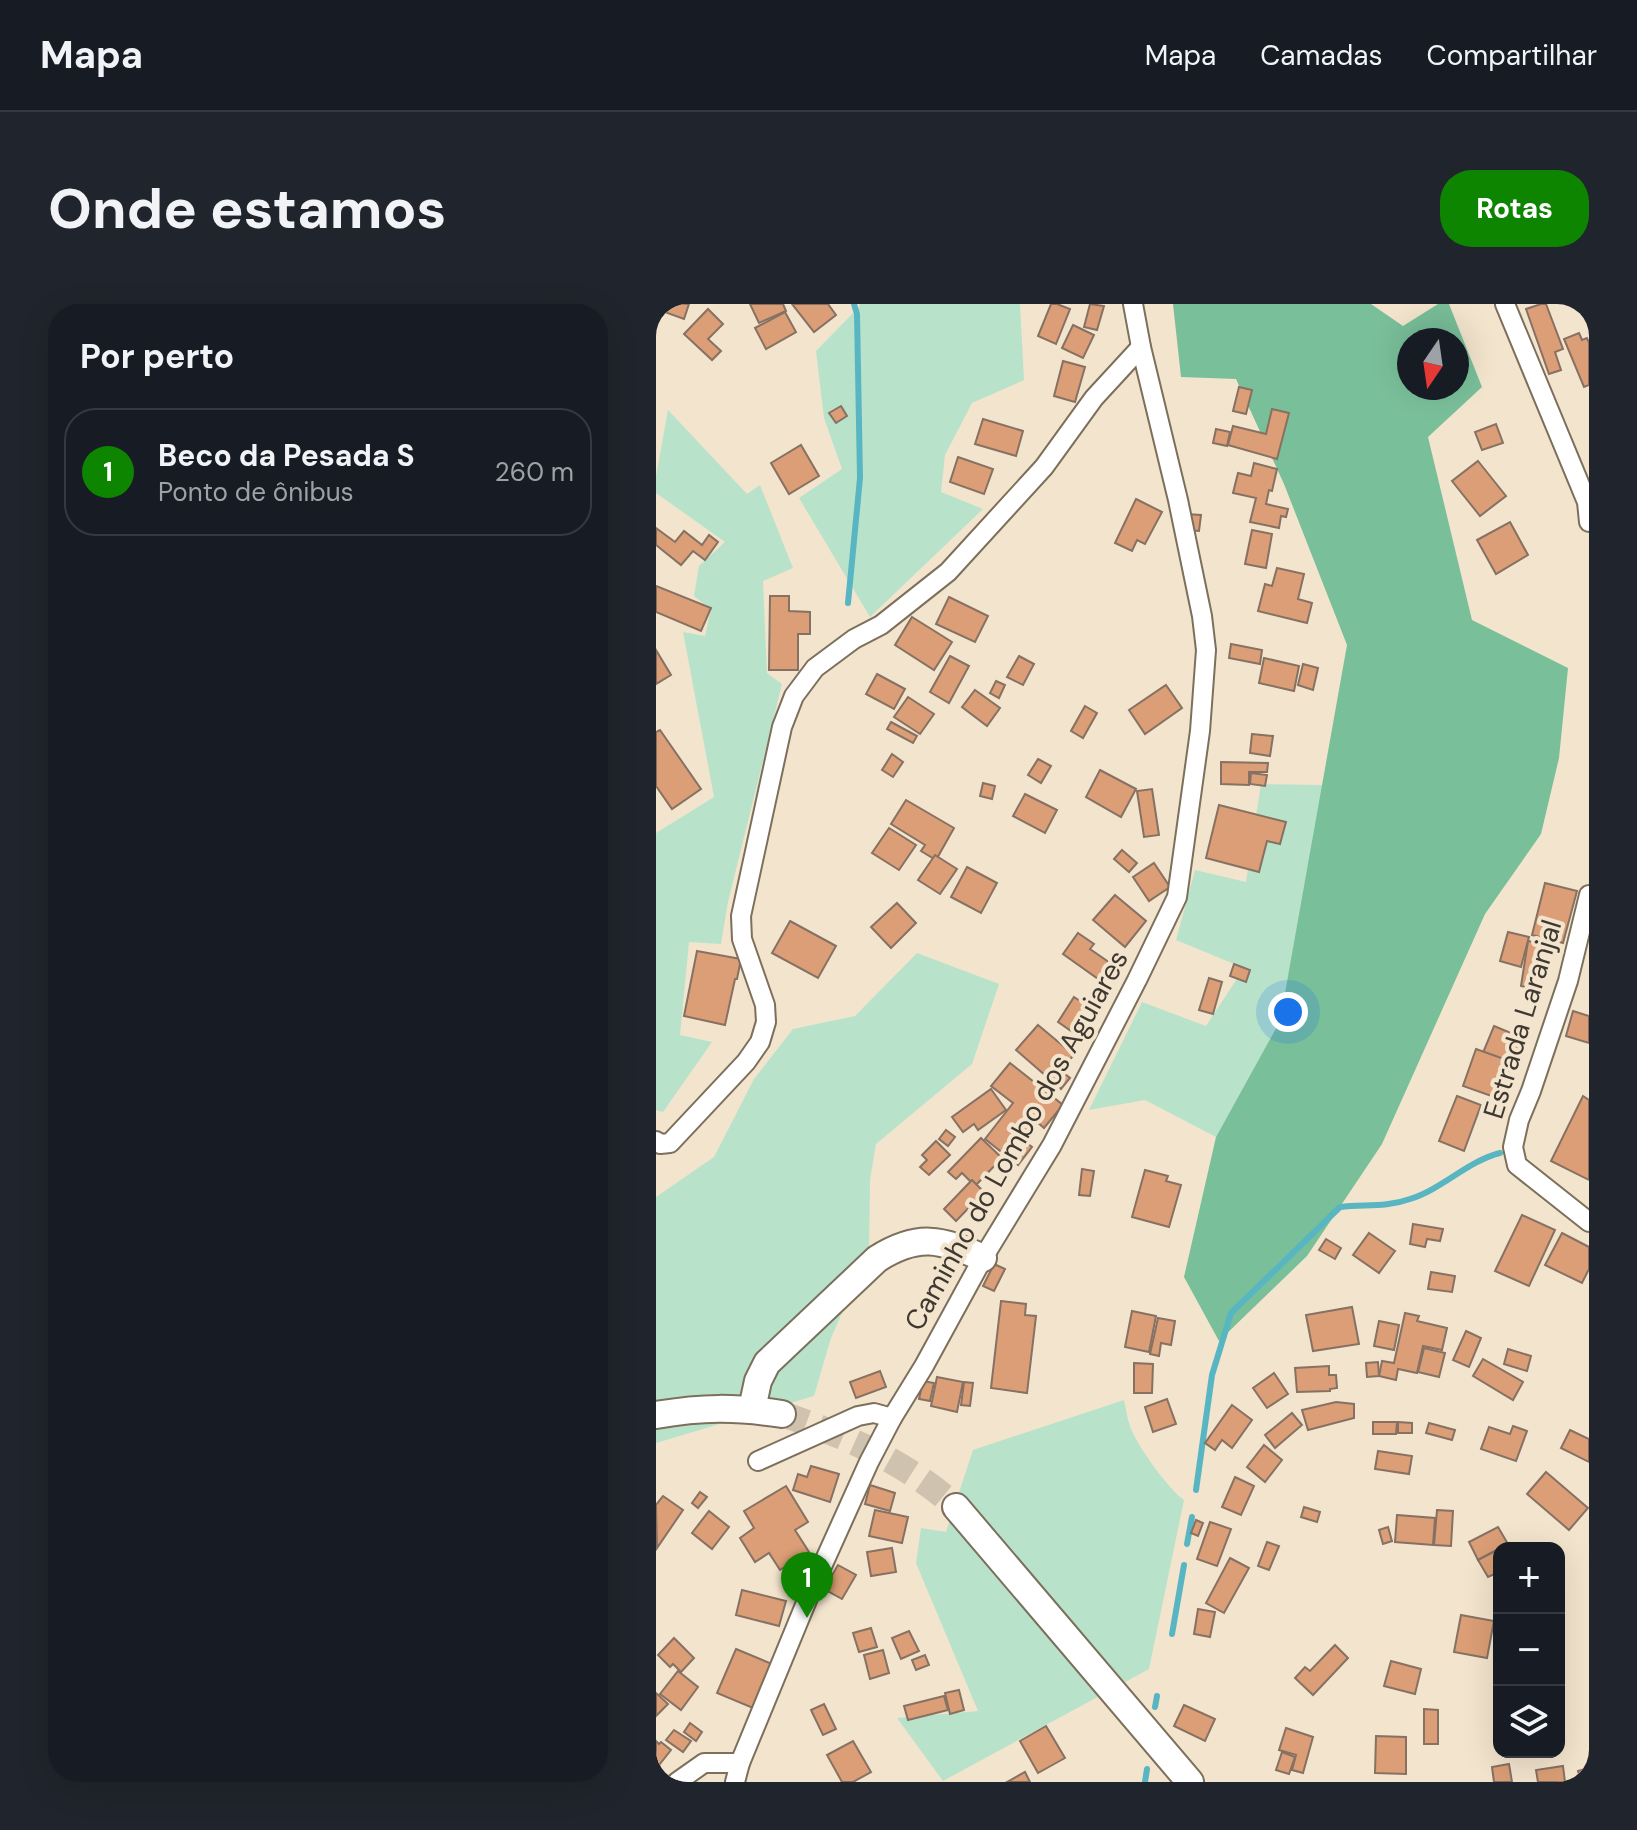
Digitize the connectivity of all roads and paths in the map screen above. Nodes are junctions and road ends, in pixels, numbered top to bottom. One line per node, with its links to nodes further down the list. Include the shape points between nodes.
1 (1133, 304): 3 (street, Caminho do Lombo dos Aguiares)
2 (1505, 304): 4 (street, via 1587,502)
3 (1141, 347): 6 (street, via 1094,398 1044,467 948,572 815,668 794,696 782,727 741,916 742,939 765,1005 760,1042 670,1143); 8 (street, Caminho do Lombo dos Aguiares, via 1178,500 1206,650 1177,897 1058,1133)
4 (1589, 522)
5 (1589, 895): 7 (street, Estrada Laranjal, via 1568,981 1513,1147 1517,1165)
6 (656, 1141)
7 (1589, 1222)
8 (983, 1258): 9 (main road, via 936,1241 908,1244 877,1259 767,1363); 12 (street, Caminho do Lombo dos Aguiares)
9 (752, 1409): 10 (main road); 11 (main road)
10 (782, 1414)
11 (656, 1415)
12 (892, 1418): 13 (street, via 858,1416); 15 (street, Caminho do Lombo dos Aguiares, via 855,1490)
13 (758, 1461)
14 (956, 1507): 18 (main road)
15 (740, 1763): 16 (street, via 704,1763); 17 (street, Caminho do Lombo dos Aguiares)
16 (677, 1782)
17 (735, 1782)
18 (1190, 1782)

